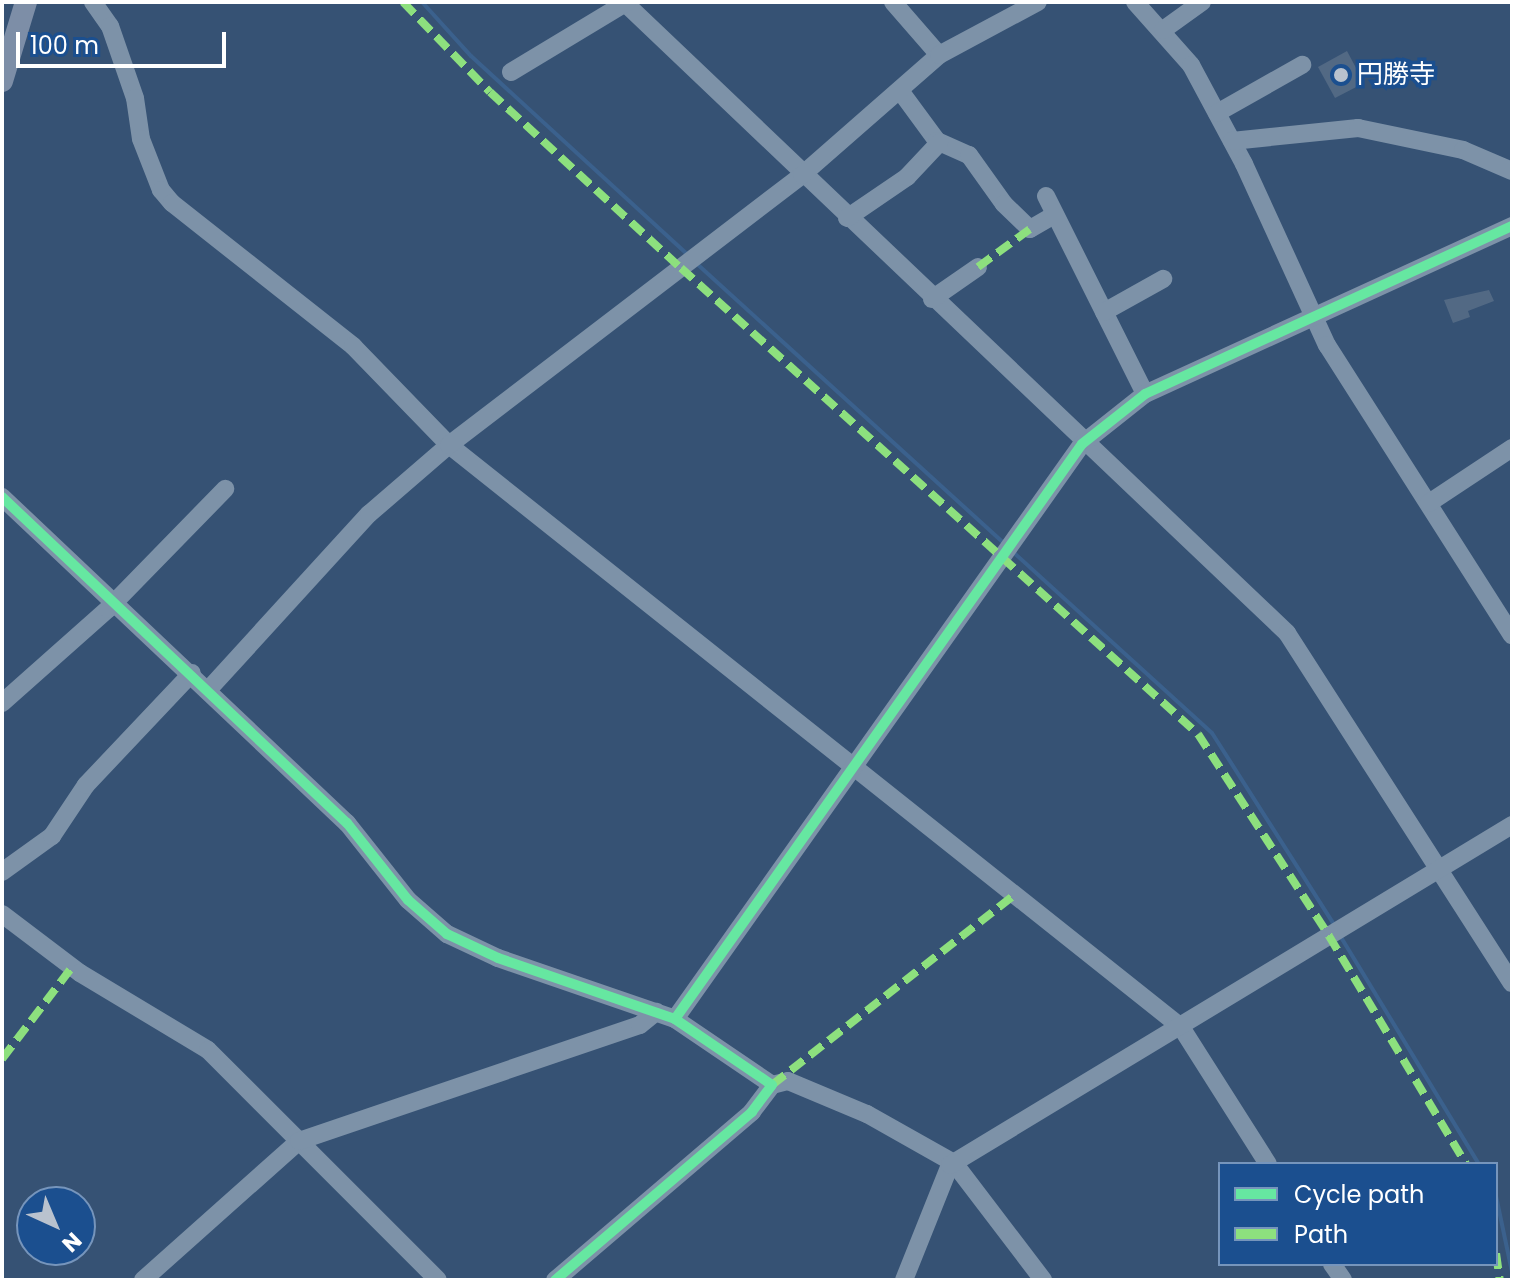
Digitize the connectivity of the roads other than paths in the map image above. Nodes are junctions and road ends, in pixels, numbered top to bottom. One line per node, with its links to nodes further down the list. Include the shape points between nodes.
1 (26, 2): 9 (main road)
2 (93, 2): 31 (street, via 110,26 161,190 353,346)
3 (626, 2): 12 (street); 19 (street)
4 (893, 2): 10 (street)
5 (1038, 2): 10 (street)
6 (1135, 2): 8 (street)
7 (1202, 2): 8 (street)
8 (1163, 30): 15 (street, via 1191,65)
9 (9, 37): 13 (main road)
10 (939, 55): 14 (street)
11 (1302, 65): 15 (street)
12 (511, 72)
13 (2, 81)
14 (901, 92): 17 (street); 19 (street)
15 (1217, 113): 16 (street)
16 (1232, 141): 18 (street, via 1358,128 1463,150); 28 (street)
17 (939, 143): 21 (street, via 969,155 1004,204 1030,229); 22 (street, via 907,177)
18 (1512, 171)
19 (802, 175): 22 (street); 31 (street)
20 (1046, 196): 21 (street)
21 (1054, 215): 27 (street)
22 (847, 218): 26 (street)
23 (1512, 226): 28 (street)
24 (978, 267): 26 (street)
25 (1163, 279): 27 (street)
26 (932, 299): 30 (street)
27 (1104, 312): 29 (street)
28 (1316, 321): 29 (street); 35 (street)
29 (1145, 394): 30 (street)
30 (1082, 444): 41 (street); 43 (street, via 1300,647)
31 (449, 445): 39 (street, via 369,514); 41 (street)
32 (1512, 448): 35 (street)
33 (225, 489): 36 (street)
34 (2, 497): 36 (street)
35 (1429, 503): 37 (street)
36 (116, 601): 38 (street); 40 (street)
37 (1512, 635)
38 (192, 673): 39 (street); 44 (street, via 86,785 52,836)
39 (209, 689): 47 (street, via 355,831 408,900 447,934 477,951)
40 (2, 703)
41 (854, 764): 48 (street); 49 (street)
42 (1512, 825): 43 (street)
43 (1438, 870): 46 (street); 49 (street)
44 (2, 872)
45 (2, 914): 51 (street, via 80,973 208,1050)
46 (1512, 983)
47 (656, 1012): 48 (street); 51 (street, via 640,1025)
48 (675, 1019): 50 (street)
49 (1181, 1027): 52 (street); 53 (street)
50 (772, 1085): 53 (street, via 788,1081 867,1114); 56 (street, via 752,1112)
51 (299, 1141): 54 (street); 55 (street)
52 (1267, 1162)
53 (954, 1163): 57 (street, via 947,1168); 58 (street)
54 (143, 1280)
55 (438, 1280)
56 (555, 1280)
57 (904, 1280)
58 (1043, 1280)

